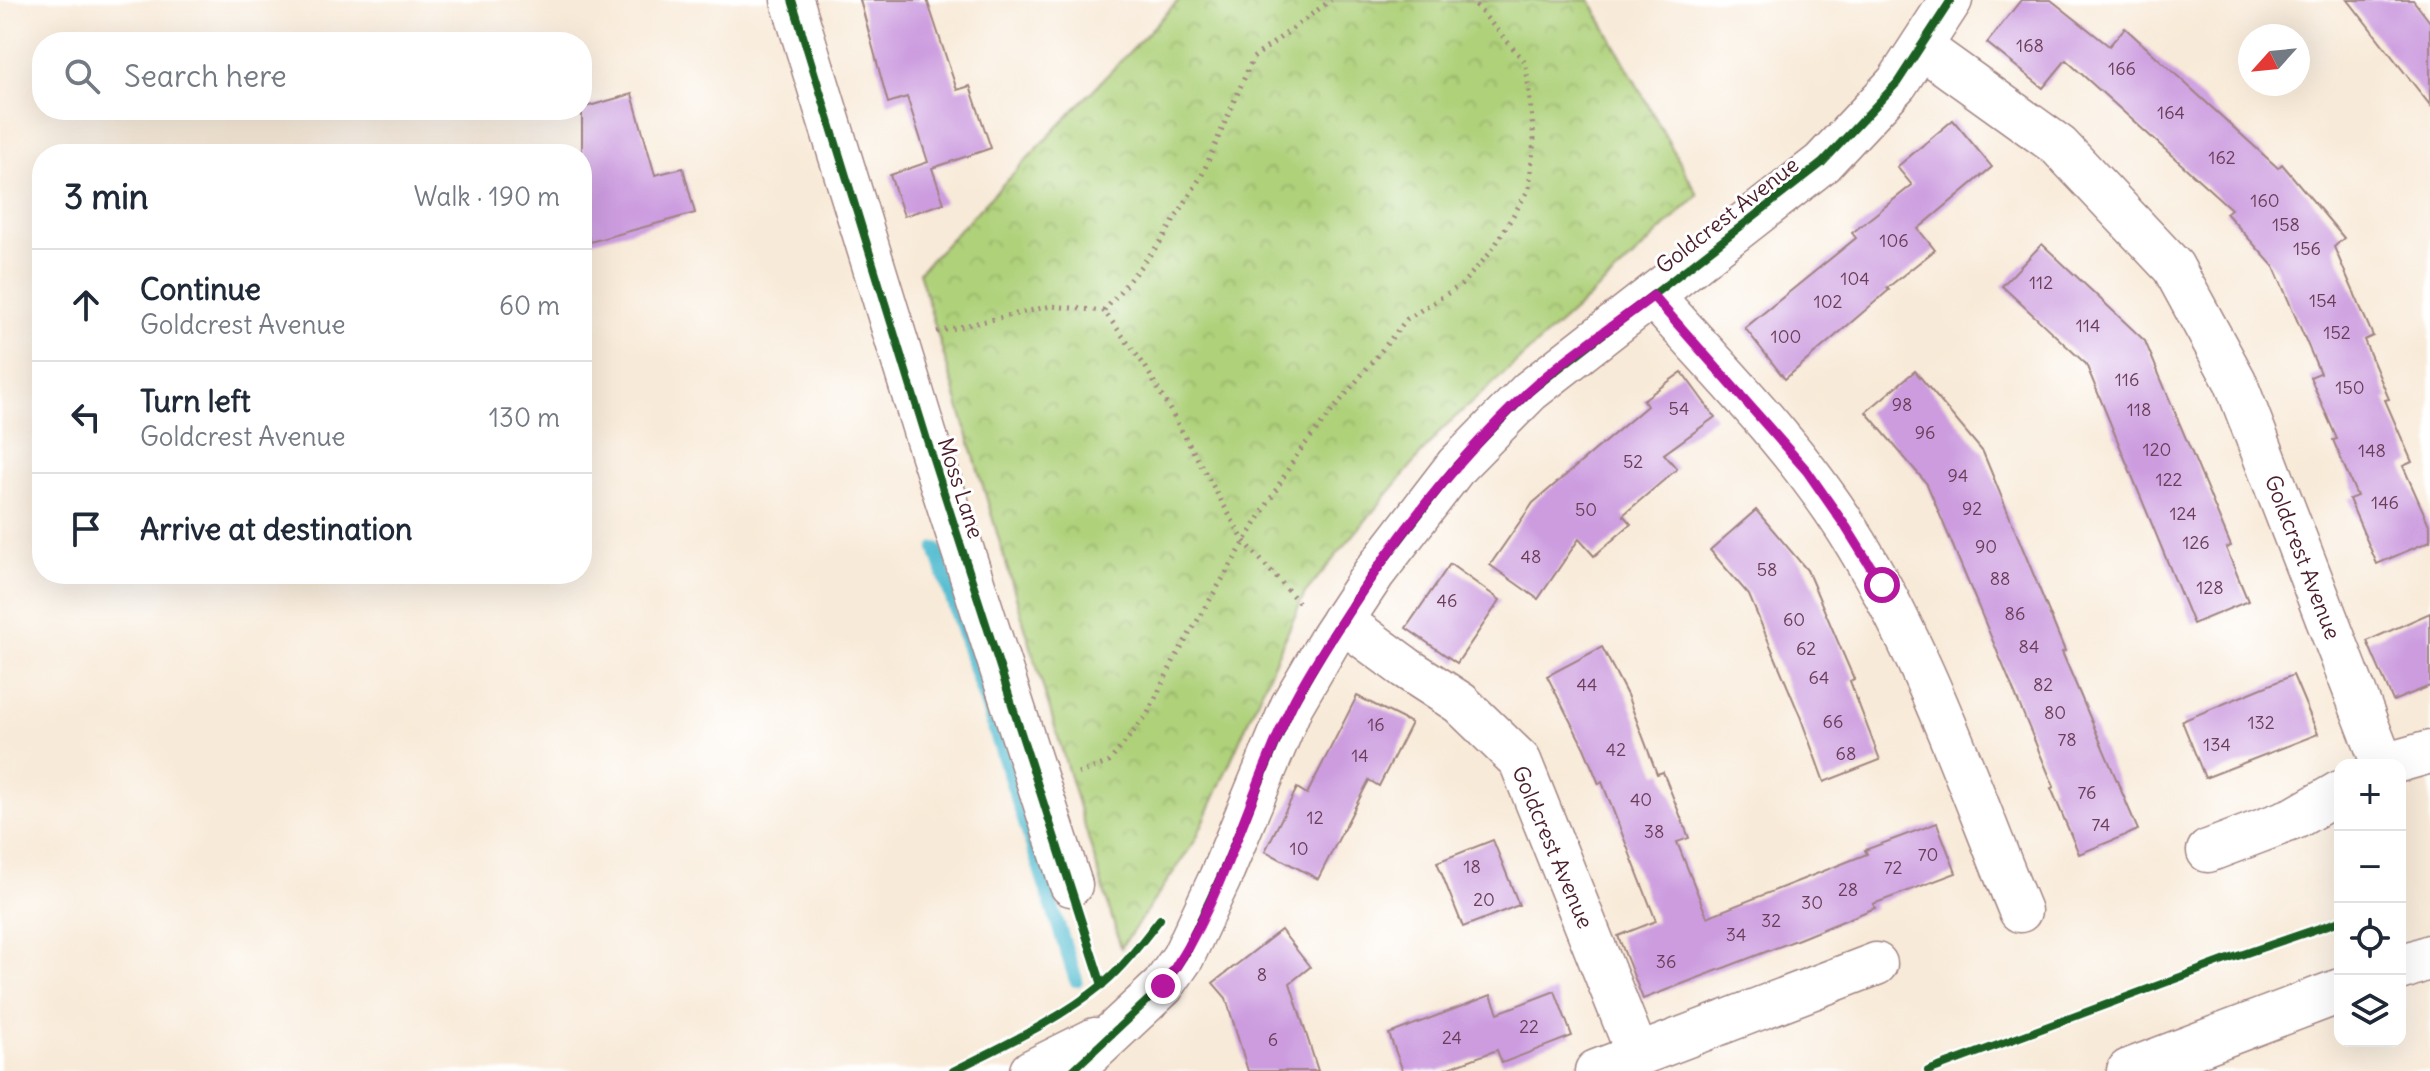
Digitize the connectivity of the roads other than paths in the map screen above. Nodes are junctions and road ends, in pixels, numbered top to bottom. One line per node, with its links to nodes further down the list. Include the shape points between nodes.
1 (792, 0): 11 (street, Moss Lane)
2 (1951, 0): 3 (street, Goldcrest Avenue)
3 (1921, 47): 4 (street, Goldcrest Avenue, via 1897,83 1822,163); 7 (street, Goldcrest Avenue, via 2059,146 2173,267 2235,381)
4 (1653, 296): 5 (street, Goldcrest Avenue, via 1530,391 1457,465); 12 (street, Goldcrest Avenue, via 1807,471 1882,585 1914,650)
5 (1337, 630): 17 (street, Goldcrest Avenue, via 1292,705 1183,957 1163,986); 18 (street, Goldcrest Avenue, via 1460,703 1520,761)
6 (2430, 752): 8 (street)
7 (2382, 759)
8 (2405, 759)
9 (2334, 795): 10 (street, via 2295,818)
10 (2208, 851)
11 (1071, 885)
12 (2020, 911)
13 (2430, 957): 15 (main road)
14 (1876, 964): 18 (street)
15 (2406, 966)
16 (2334, 993): 22 (main road)
17 (1114, 1030): 19 (street); 20 (street)
18 (1637, 1053): 21 (street)
19 (1031, 1071)
20 (1072, 1071)
21 (1596, 1071)
22 (2129, 1071)

